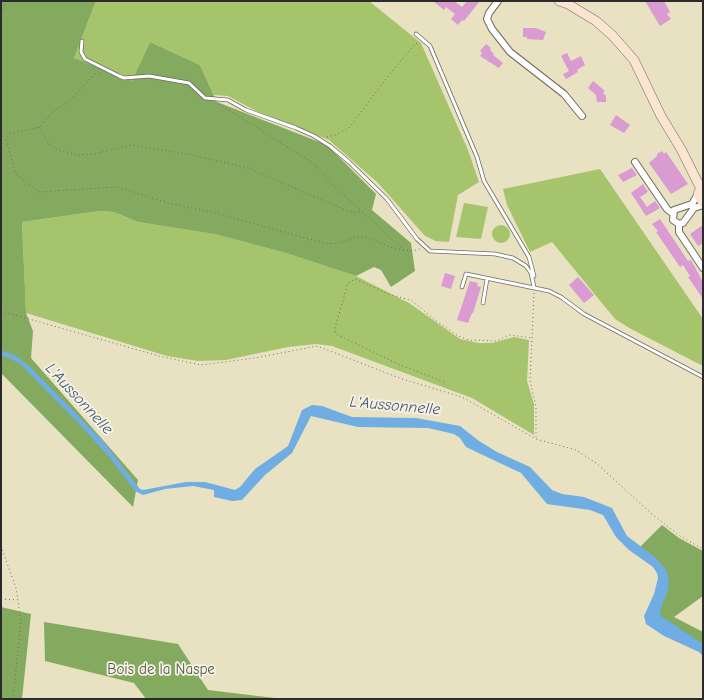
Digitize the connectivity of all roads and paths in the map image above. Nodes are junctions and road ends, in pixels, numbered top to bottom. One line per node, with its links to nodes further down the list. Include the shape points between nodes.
1 (6, 1): 5 (path)
2 (498, 1): 11 (street, via 487,19 492,29 510,52 564,94)
3 (559, 1): 4 (main road)
4 (569, 3): 14 (main road, via 596,21 626,49)
5 (1, 13)
6 (416, 34): 8 (lane)
7 (82, 41): 9 (lane, via 80,52 85,59)
8 (430, 46): 13 (path, via 423,42 415,44 349,128 336,135); 27 (lane, via 477,157 484,181 529,258)
9 (106, 71): 10 (lane, via 124,78 149,76 189,83 206,98); 12 (path, via 95,74)
10 (214, 98): 13 (lane, via 228,100 246,110); 19 (path, via 221,106 313,163)
11 (582, 116)
12 (39, 127): 19 (path, via 50,145 58,150 78,155 132,146 191,155 248,168 350,212); 23 (path, via 9,134 6,140 16,174 39,192 117,187 168,203 212,212 327,244 339,244 356,237 366,237 395,250)
13 (318, 139): 22 (lane, via 349,162 387,199)
14 (681, 149): 16 (main road); 17 (main road)
15 (635, 162): 20 (street, via 666,209)
16 (703, 176)
17 (700, 188): 18 (main road); 20 (street, via 692,204)
18 (703, 204): 21 (street, via 694,208 683,223)
19 (362, 212): 23 (path)
20 (672, 213): 21 (street, via 673,220)
21 (679, 224): 24 (street, via 679,232)
22 (424, 247): 23 (path, via 413,251); 27 (lane, via 438,253 482,252 513,258 526,266 531,273)
23 (404, 250)
24 (703, 268)
25 (487, 279): 26 (lane, via 466,274); 27 (lane); 28 (lane)
26 (462, 287)
27 (534, 287): 30 (path); 31 (lane, via 549,291 584,314)
28 (483, 303)
29 (1, 311): 33 (path, via 159,356 200,365 317,346 402,379 462,397)
30 (533, 338): 32 (path, via 509,335 496,340 469,340 446,328 411,300 391,295 355,279 348,283 335,328 336,334 398,364); 33 (path, via 530,381 536,406)
31 (703, 377)
32 (444, 382)
33 (536, 439): 35 (path, via 585,455 653,515 680,536)
34 (1, 546): 37 (path)
35 (703, 549)
36 (1, 599): 37 (path)
37 (18, 600): 38 (path, via 21,621)
38 (13, 699)

